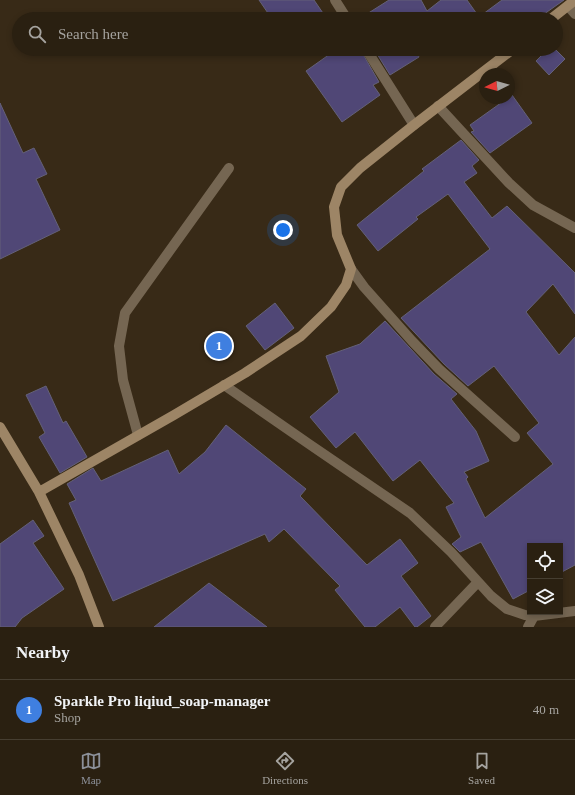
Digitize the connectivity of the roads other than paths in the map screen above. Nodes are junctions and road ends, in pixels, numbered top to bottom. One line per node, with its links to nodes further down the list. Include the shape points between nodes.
1 (335, 0): 3 (street)
2 (572, 3): 4 (street); 5 (street)
3 (343, 12)
4 (561, 12)
5 (575, 14)
6 (370, 56): 9 (street)
7 (503, 56): 8 (street)
8 (438, 106): 9 (street); 11 (street, via 509,183 534,205)
9 (414, 125): 12 (street, via 360,168 341,187 334,207 337,235)
10 (229, 168): 15 (street, via 125,313 119,346 123,380)
11 (575, 228)
12 (351, 269): 13 (street, via 346,285 331,307 301,336); 16 (street, via 364,287 439,369)
13 (224, 385): 15 (street); 18 (street, via 410,513 432,532)
14 (0, 426): 17 (street)
15 (138, 435): 17 (street)
16 (515, 437)
17 (39, 492): 21 (street, via 79,575)
18 (478, 582): 20 (street, via 507,609); 22 (street)
19 (575, 611): 20 (street)
20 (534, 616): 23 (street)
21 (99, 627)
22 (435, 627)
23 (528, 627)

